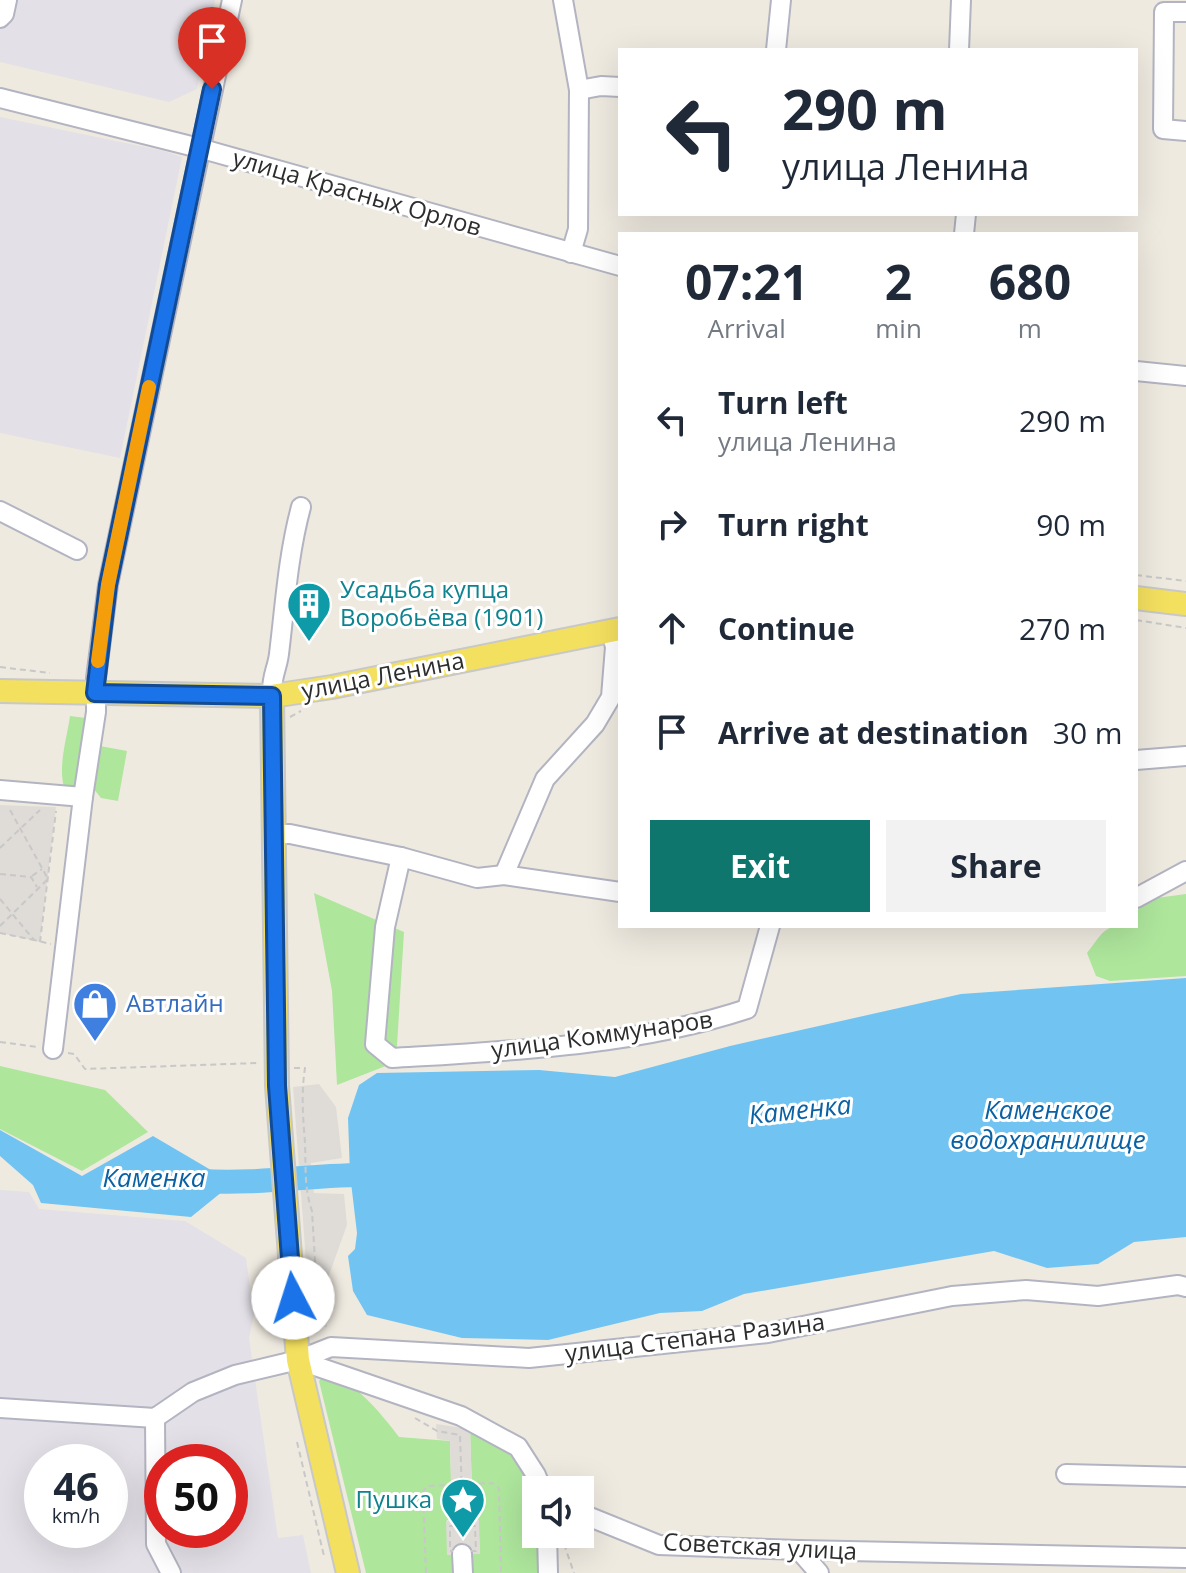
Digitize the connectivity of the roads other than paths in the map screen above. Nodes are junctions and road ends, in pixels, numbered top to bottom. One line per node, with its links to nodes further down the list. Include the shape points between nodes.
1 (7, 0): 7 (street)
2 (232, 0): 14 (street)
3 (563, 0): 11 (street)
4 (781, 0): 8 (street)
5 (961, 0): 9 (street)
6 (1186, 12): 13 (street, via 1164,12 1163,129)
7 (0, 18)
8 (776, 48)
9 (959, 48)
10 (618, 87): 11 (street)
11 (579, 90): 15 (street, via 578,229)
12 (0, 98): 14 (street, улица Красных Орлов)
13 (1186, 131)
14 (199, 148): 15 (street, улица Красных Орлов); 26 (street, via 108,585)
15 (571, 253): 16 (street, улица Красных Орлов)
16 (618, 265)
17 (1138, 371): 18 (street)
18 (1186, 376)
19 (301, 507): 27 (street)
20 (0, 511): 21 (street)
21 (77, 550)
22 (1138, 598): 23 (main road)
23 (1186, 604)
24 (615, 630): 27 (main road, улица Ленина); 35 (street, via 611,697 595,724 545,779)
25 (0, 691): 26 (main road, улица Ленина)
26 (95, 693): 27 (main road, улица Ленина); 30 (street)
27 (272, 696): 32 (main road)
28 (1186, 756): 29 (street)
29 (1138, 760)
30 (83, 797): 31 (street); 39 (street)
31 (4, 798)
32 (275, 834): 33 (street); 41 (main road, via 283,1077 303,1334)
33 (401, 857): 35 (street, via 477,878); 38 (street, улица Коммунаров, via 385,927 375,1044 392,1058 541,1049 704,1023 747,1009)
34 (1186, 871): 37 (street)
35 (504, 875): 36 (street)
36 (618, 892)
37 (1138, 897)
38 (769, 928)
39 (53, 1049)
40 (1186, 1287): 41 (street, улица Степана Разина, via 1098,1296 1026,1290 952,1296 768,1333 529,1358 331,1347)
41 (298, 1360): 43 (street, улица Степана Разина, via 235,1375 193,1392); 45 (street, via 473,1422 518,1447); 53 (main road)
42 (0, 1408): 43 (street)
43 (155, 1418): 52 (street, via 156,1544)
44 (1066, 1474): 46 (street)
45 (536, 1476)
46 (1186, 1477)
47 (594, 1519): 49 (street, Советская улица, via 659,1545)
48 (547, 1548): 54 (street)
49 (799, 1550): 51 (street, Советская улица); 55 (street)
50 (1186, 1558): 51 (street, Советская улица)
51 (1116, 1565)
52 (171, 1573)
53 (348, 1573)
54 (548, 1573)
55 (819, 1573)

